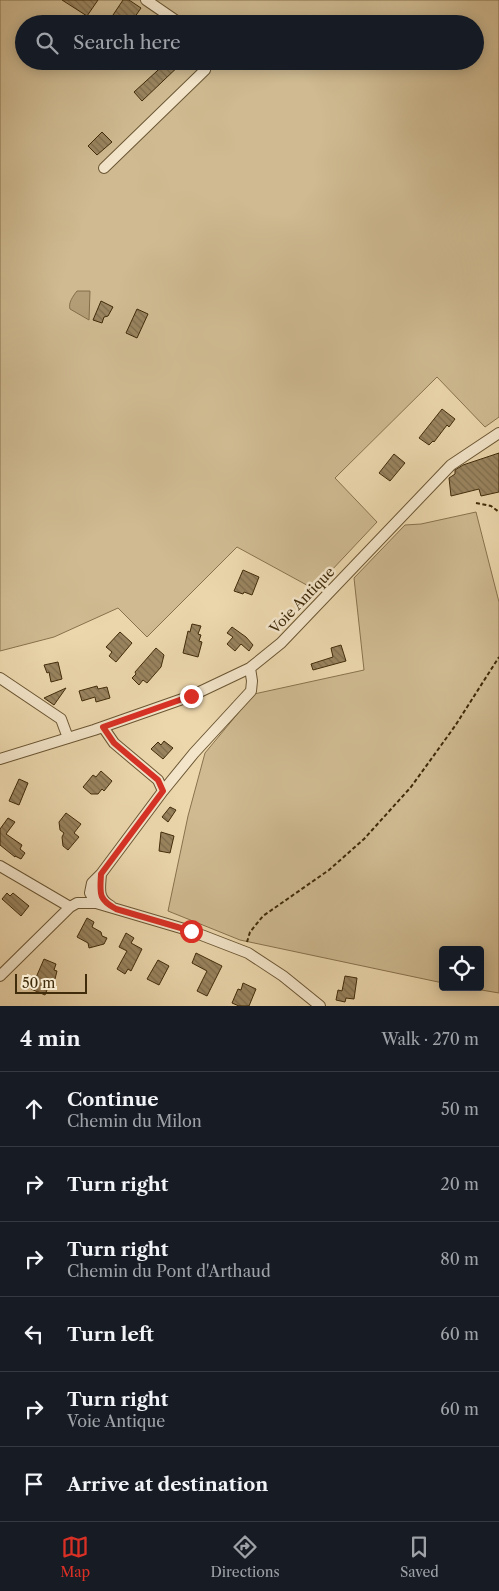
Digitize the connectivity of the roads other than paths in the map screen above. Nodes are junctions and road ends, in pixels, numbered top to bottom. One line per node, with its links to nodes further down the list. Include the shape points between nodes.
1 (146, 0): 2 (street)
2 (168, 15)
3 (205, 70): 4 (street)
4 (104, 168)
5 (499, 433): 6 (street, Voie Antique, via 451,465 281,643)
6 (250, 668): 8 (street, Voie Antique, via 191,696); 11 (street, via 251,691)
7 (0, 678): 9 (street, via 61,719)
8 (103, 727): 9 (street, Voie Antique); 11 (street, via 114,743 158,780)
9 (68, 738): 10 (street, Voie Antique)
10 (0, 759)
11 (163, 791): 13 (street)
12 (0, 866): 16 (street)
13 (101, 874): 14 (street); 17 (street, via 100,895)
14 (91, 887): 15 (street, via 90,893); 16 (street)
15 (96, 903): 16 (street); 17 (street)
16 (74, 905): 18 (street)
17 (116, 909): 19 (street, via 244,951 283,976)
18 (0, 976)
19 (320, 1006)

